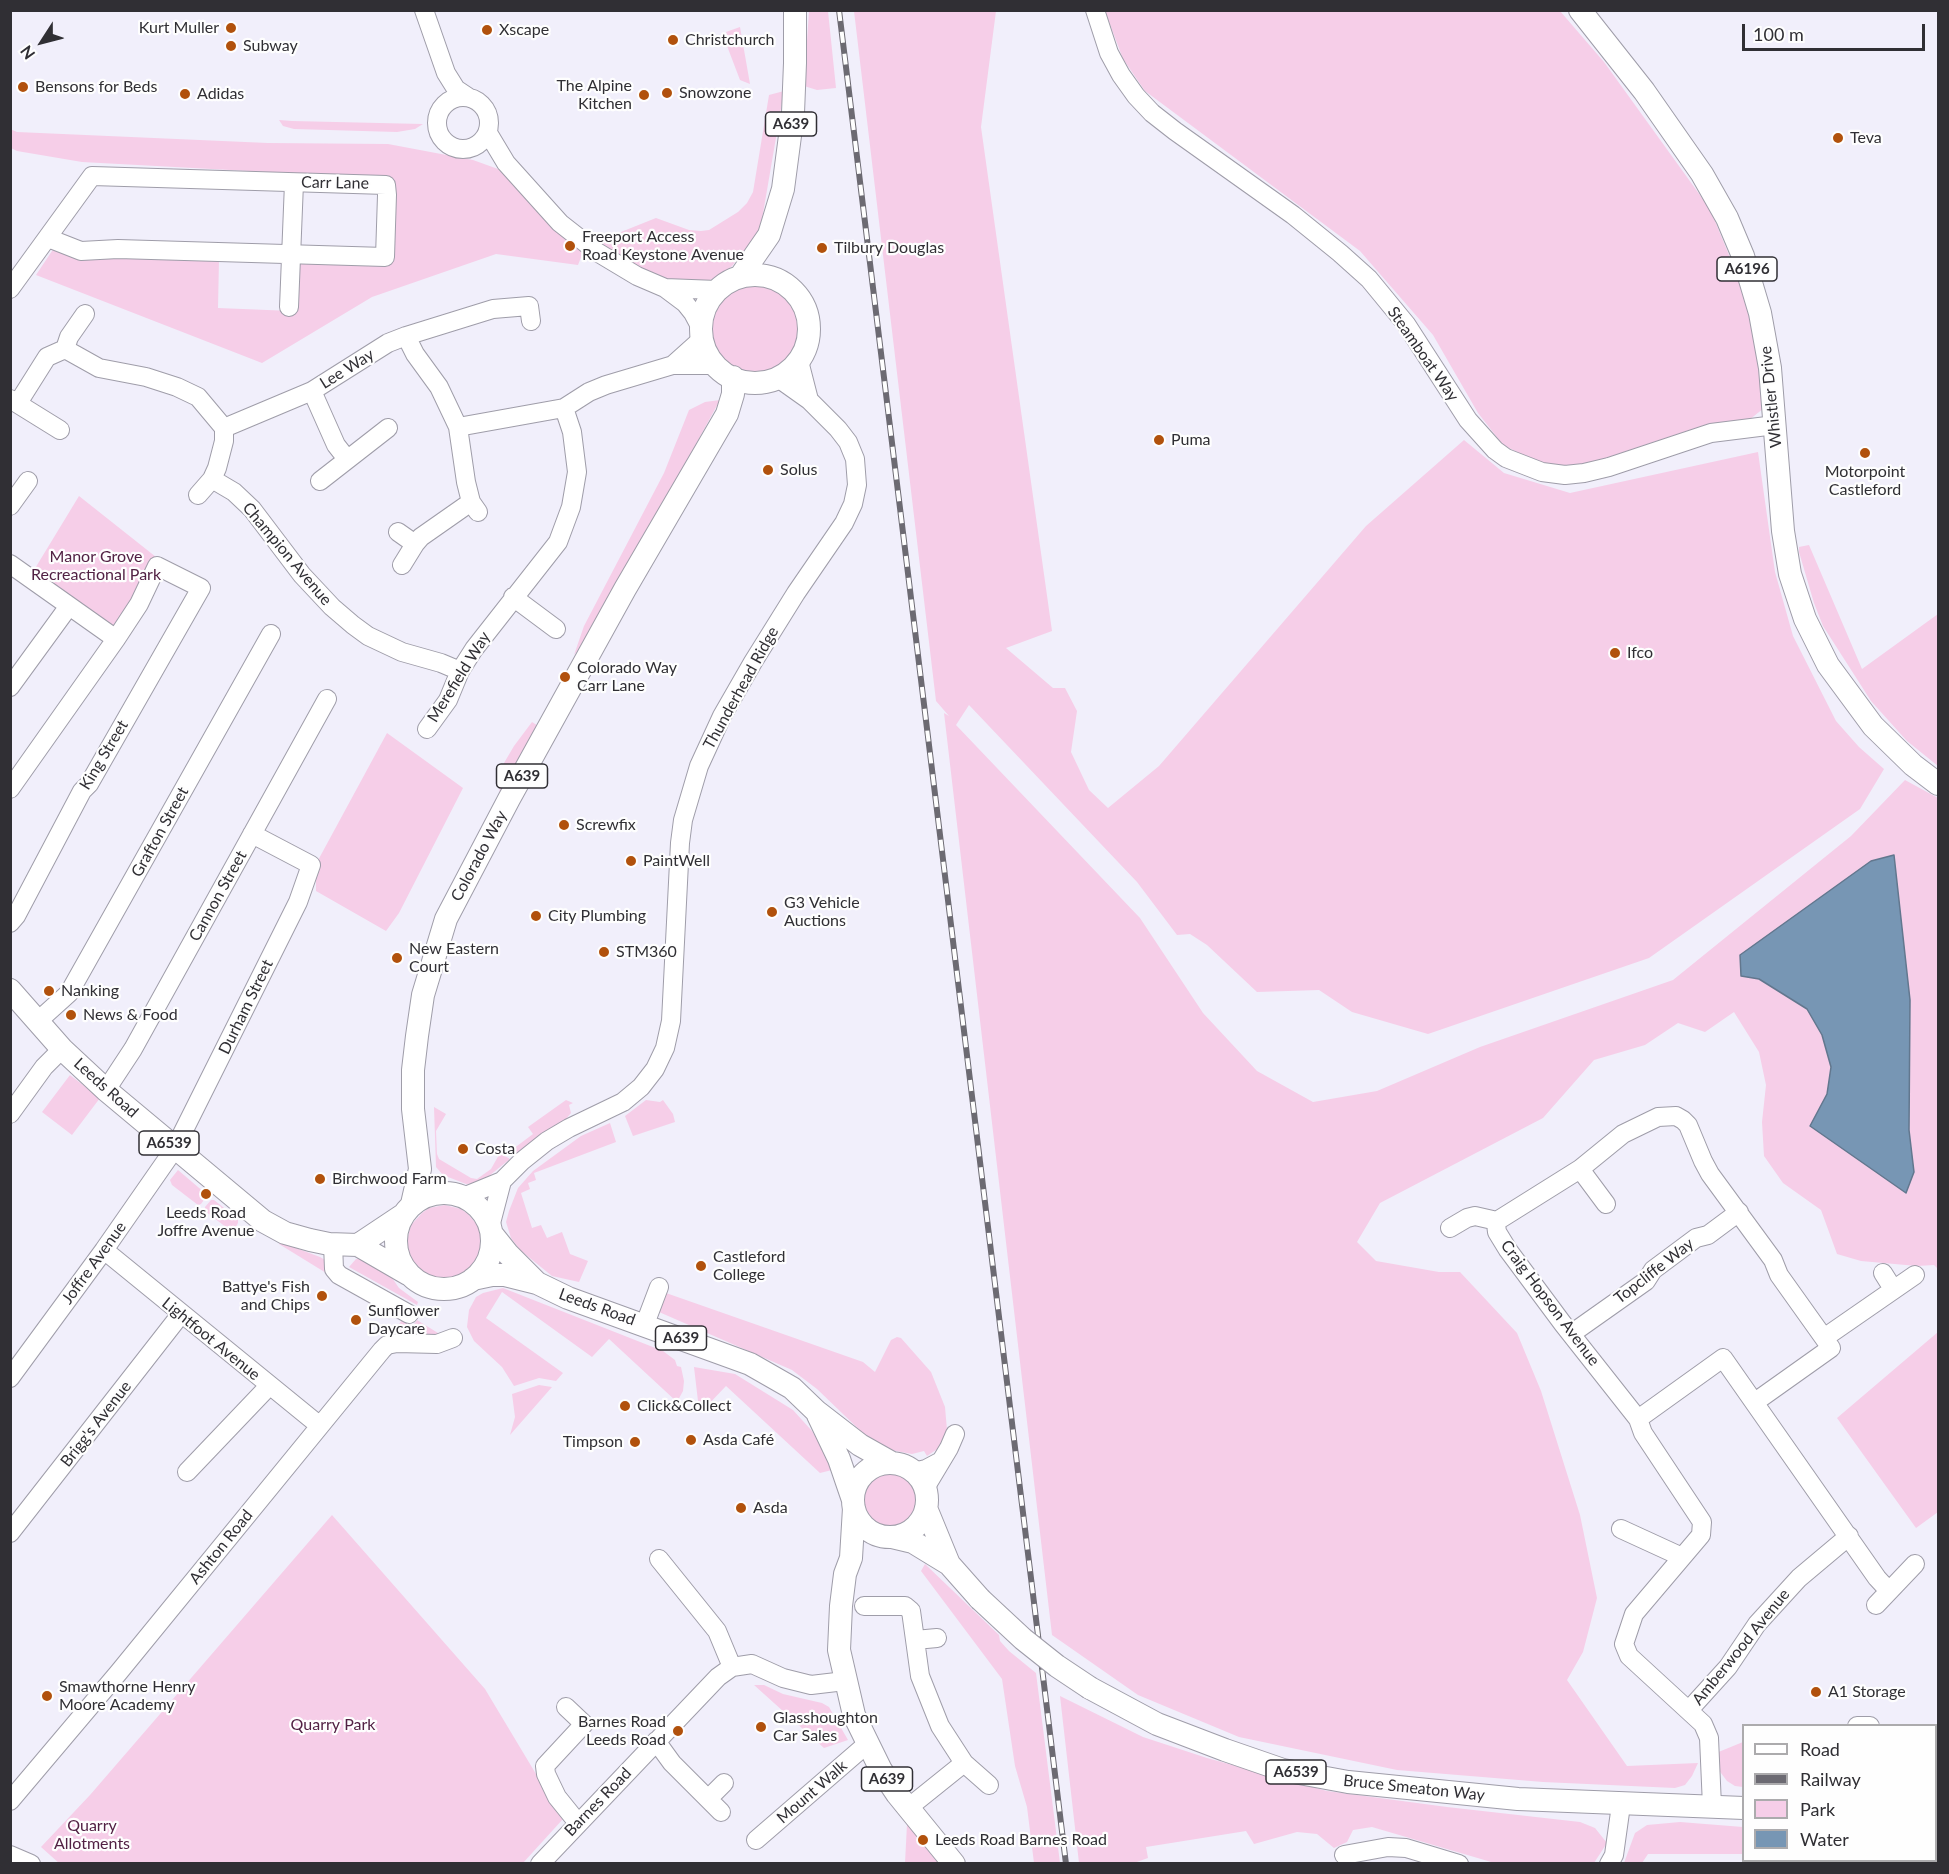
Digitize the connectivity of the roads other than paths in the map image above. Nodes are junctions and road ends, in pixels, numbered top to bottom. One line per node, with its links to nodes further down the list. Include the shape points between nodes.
1 (424, 10): 5 (street)
2 (795, 10): 12 (main road, A639, via 793,113 783,189)
3 (1095, 10): 35 (street, Steamboat Way, via 1109,53 1136,96 1152,113 1293,215 1369,279 1407,324 1468,420 1506,458 1542,472 1575,474 1609,467 1711,433)
4 (1580, 10): 35 (main road, Whistler Drive / A6196, via 1682,144 1727,218 1760,313 1770,368)
5 (446, 73): 6 (street, via 456,89); 7 (street)
6 (468, 97): 7 (street, via 453,99); 8 (street, via 484,108 489,118)
7 (441, 109): 9 (street, via 437,120 444,140 456,148)
8 (488, 133): 9 (street); 10 (street)
9 (473, 148): 10 (street)
10 (506, 163): 17 (street, via 560,223 597,252)
11 (294, 183): 13 (street, Carr Lane, via 92,176); 14 (street); 14 (street, Carr Lane, via 386,185 387,195 384,257)
12 (770, 235): 15 (main road, A639); 16 (main road, A639, via 772,262)
13 (48, 238): 14 (street, Carr Lane, via 81,251); 18 (street, Carr Lane)
14 (292, 255): 20 (street)
15 (740, 277): 16 (main road, via 761,275); 19 (main road, A639)
16 (779, 280): 26 (main road, A639, via 792,290 807,316 809,332)
17 (665, 288): 19 (street); 23 (street, via 693,313)
18 (10, 289)
19 (717, 290): 23 (main road, via 704,312)
20 (289, 307)
21 (85, 314): 25 (street)
22 (531, 321): 24 (street, Lee Way, via 529,306 493,309)
23 (701, 333): 27 (street); 28 (main road, via 707,353)
24 (406, 336): 30 (street, Lee Way, via 388,343); 36 (street, via 439,387)
25 (65, 349): 32 (street, via 47,357); 37 (street, via 99,368 147,377 198,397)
26 (798, 361): 29 (main road, A639); 31 (street, Thunderhead Ridge)
27 (674, 365): 28 (street); 33 (street, via 606,385)
28 (724, 371): 29 (main road, via 743,382); 34 (main road, Colorado Way / A639, via 733,394)
29 (774, 379): 31 (street, Thunderhead Ridge); 34 (main road, Colorado Way / A639, via 750,392)
30 (312, 391): 37 (street, Lee Way); 40 (street)
31 (809, 400): 71 (street, Thunderhead Ridge, via 851,446 857,466 853,504 753,662 699,766 680,843 672,1021 665,1048 655,1069 623,1102 547,1141)
32 (14, 401): 39 (street)
33 (564, 408): 36 (street); 50 (street, Merefield Way, via 572,432 577,472 572,507 558,542)
34 (727, 414): 69 (main road, Colorado Way / A639, via 625,589 446,919 423,995 413,1070)
35 (1774, 425): 59 (main road, Whistler Drive / A6196, via 1783,531 1790,574 1805,620 1828,664 1873,726 1912,765)
36 (458, 427): 47 (street, via 466,482 475,507 440,523)
37 (225, 428): 41 (street)
38 (388, 428): 40 (street)
39 (60, 430)
40 (346, 459): 42 (street)
41 (212, 478): 44 (street); 55 (street, Champion Avenue, via 252,509 302,575 353,625 402,652)
42 (320, 481)
43 (28, 482): 45 (street)
44 (198, 495)
45 (10, 506)
46 (398, 532): 47 (street)
47 (415, 544): 49 (street)
48 (10, 564): 51 (street)
49 (402, 565)
50 (513, 597): 52 (street); 55 (street, Merefield Way)
51 (69, 606): 54 (street); 56 (street)
52 (556, 628)
53 (271, 634): 64 (street, Grafton Street, via 69,993)
54 (116, 639): 60 (street); 62 (street, King Street, via 157,566 201,588)
55 (460, 671): 58 (street, Merefield Way, via 448,700)
56 (10, 687)
57 (327, 699): 61 (street, Cannon Street)
58 (427, 729)
59 (1938, 784)
60 (10, 789)
61 (252, 834): 66 (street, Cannon Street, via 133,1049); 68 (street, Durham Street, via 311,865 298,902)
62 (10, 923)
63 (10, 990): 64 (main road, Leeds Road / A6539)
64 (38, 1021): 65 (main road, Leeds Road / A6539)
65 (62, 1049): 66 (main road, Leeds Road / A6539); 67 (street, via 44,1066)
66 (106, 1090): 68 (main road, Leeds Road / A6539)
67 (10, 1114)
68 (175, 1148): 79 (main road, Leeds Road / A6539, via 263,1221 285,1233); 81 (street, Joffre Avenue)
69 (420, 1169): 72 (main road); 74 (main road, Colorado Way / A639)
70 (1580, 1169): 73 (street); 75 (street, Craig Hopson Avenue, via 1623,1134 1658,1117 1676,1116 1688,1125 1702,1161); 76 (street, Craig Hopson Avenue)
71 (502, 1182): 72 (street, Thunderhead Ridge); 78 (street, Thunderhead Ridge)
72 (456, 1195): 74 (main road, via 436,1193); 78 (main road, via 479,1209)
73 (1606, 1204)
74 (408, 1210): 80 (main road); 83 (main road, via 397,1230 396,1245)
75 (1739, 1212): 92 (street, Topcliffe Way, via 1708,1235 1696,1238 1653,1270 1646,1281); 94 (street, Craig Hopson Avenue)
76 (1497, 1221): 77 (street, via 1475,1216); 92 (street, Craig Hopson Avenue, via 1497,1232 1508,1250)
77 (1450, 1228)
78 (491, 1230): 85 (main road, via 489,1259); 86 (main road, A639)
79 (333, 1244): 80 (main road, Leeds Road / A6539); 90 (street, via 334,1269 341,1278)
80 (358, 1245): 83 (main road, Leeds Road / A6539)
81 (104, 1250): 89 (street, Lightfoot Avenue); 95 (street, Joffre Avenue)
82 (1883, 1273): 88 (street)
83 (408, 1274): 85 (main road, via 424,1285 443,1289)
84 (1915, 1275): 88 (street)
85 (473, 1279): 86 (main road, A639, via 506,1275)
86 (537, 1283): 98 (main road, Leeds Road / A639, via 568,1298 750,1364 792,1388)
87 (659, 1287): 91 (street)
88 (1893, 1289): 94 (street)
89 (181, 1314): 96 (street, Lightfoot Avenue); 106 (street, Brigg's Avenue)
90 (409, 1314)
91 (648, 1316)
92 (1571, 1334): 99 (street, Craig Hopson Avenue)
93 (453, 1338): 100 (street, Ashton Road, via 437,1344 387,1345)
94 (1824, 1338): 97 (street, via 1831,1348)
95 (10, 1378)
96 (269, 1386): 100 (street, Lightfoot Avenue); 102 (street)
97 (1755, 1402): 99 (street, via 1723,1358); 108 (street)
98 (816, 1410): 103 (main road, A639); 104 (main road, A639, via 840,1459)
99 (1638, 1419): 109 (street, Craig Hopson Avenue, via 1643,1433 1702,1522 1701,1535)
100 (320, 1426): 129 (street, Ashton Road)
101 (955, 1434): 103 (street, via 941,1461 926,1468)
102 (187, 1472)
103 (914, 1483): 104 (main road, A639, via 872,1468 854,1491); 107 (main road, via 921,1519 913,1529); 112 (main road, Bruce Smeaton Way / A6539)
104 (854, 1504): 107 (main road, A639, via 866,1528); 110 (main road, A639)
105 (1621, 1529): 109 (street)
106 (10, 1533)
107 (889, 1537): 110 (main road, via 870,1542); 112 (main road, Bruce Smeaton Way / A6539, via 913,1542)
108 (1852, 1541): 114 (street); 122 (street, Amberwood Avenue, via 1799,1578)
109 (1682, 1557): 122 (street, Craig Hopson Avenue, via 1634,1614 1624,1644 1629,1656)
110 (851, 1558): 120 (main road, A639, via 841,1606 839,1650)
111 (659, 1559): 119 (street, via 717,1631)
112 (949, 1564): 130 (main road, Bruce Smeaton Way / A6539, bridge, via 980,1599 1040,1653 1090,1688 1157,1724 1283,1770 1348,1782)
113 (1915, 1564): 114 (street)
114 (1889, 1591): 115 (street)
115 (1876, 1605)
116 (864, 1606): 118 (street, via 905,1605 911,1611)
117 (936, 1638): 118 (street)
118 (915, 1640): 125 (street, via 920,1676 940,1726)
119 (732, 1667): 120 (street, via 753,1664 811,1685); 123 (street, Barnes Road)
120 (845, 1681): 124 (main road, A639)
121 (566, 1707): 135 (street, via 584,1724 545,1766 557,1797)
122 (1689, 1710): 131 (street, Craig Hopson Avenue, via 1709,1737)
123 (656, 1741): 128 (street); 135 (street, Barnes Road)
124 (867, 1744): 132 (main road, A639); 136 (street, Mount Walk)
125 (964, 1763): 127 (street); 132 (street)
126 (724, 1783): 128 (street)
127 (989, 1785)
128 (708, 1799): 134 (street)
129 (10, 1801)
130 (1621, 1805): 131 (main road, Bruce Smeaton Way / A6539); 143 (street, via 1614,1856)
131 (1712, 1806): 133 (main road, Bruce Smeaton Way / A6539)
132 (908, 1808): 141 (main road, A639)
133 (1742, 1808)
134 (721, 1812)
135 (578, 1823): 140 (street, Barnes Road)
136 (756, 1840)
137 (10, 1855): 139 (street)
138 (1344, 1855): 142 (street, via 1388,1847 1406,1848)
139 (31, 1863)
140 (540, 1863)
141 (954, 1863)
142 (1460, 1863)
143 (1609, 1863)

